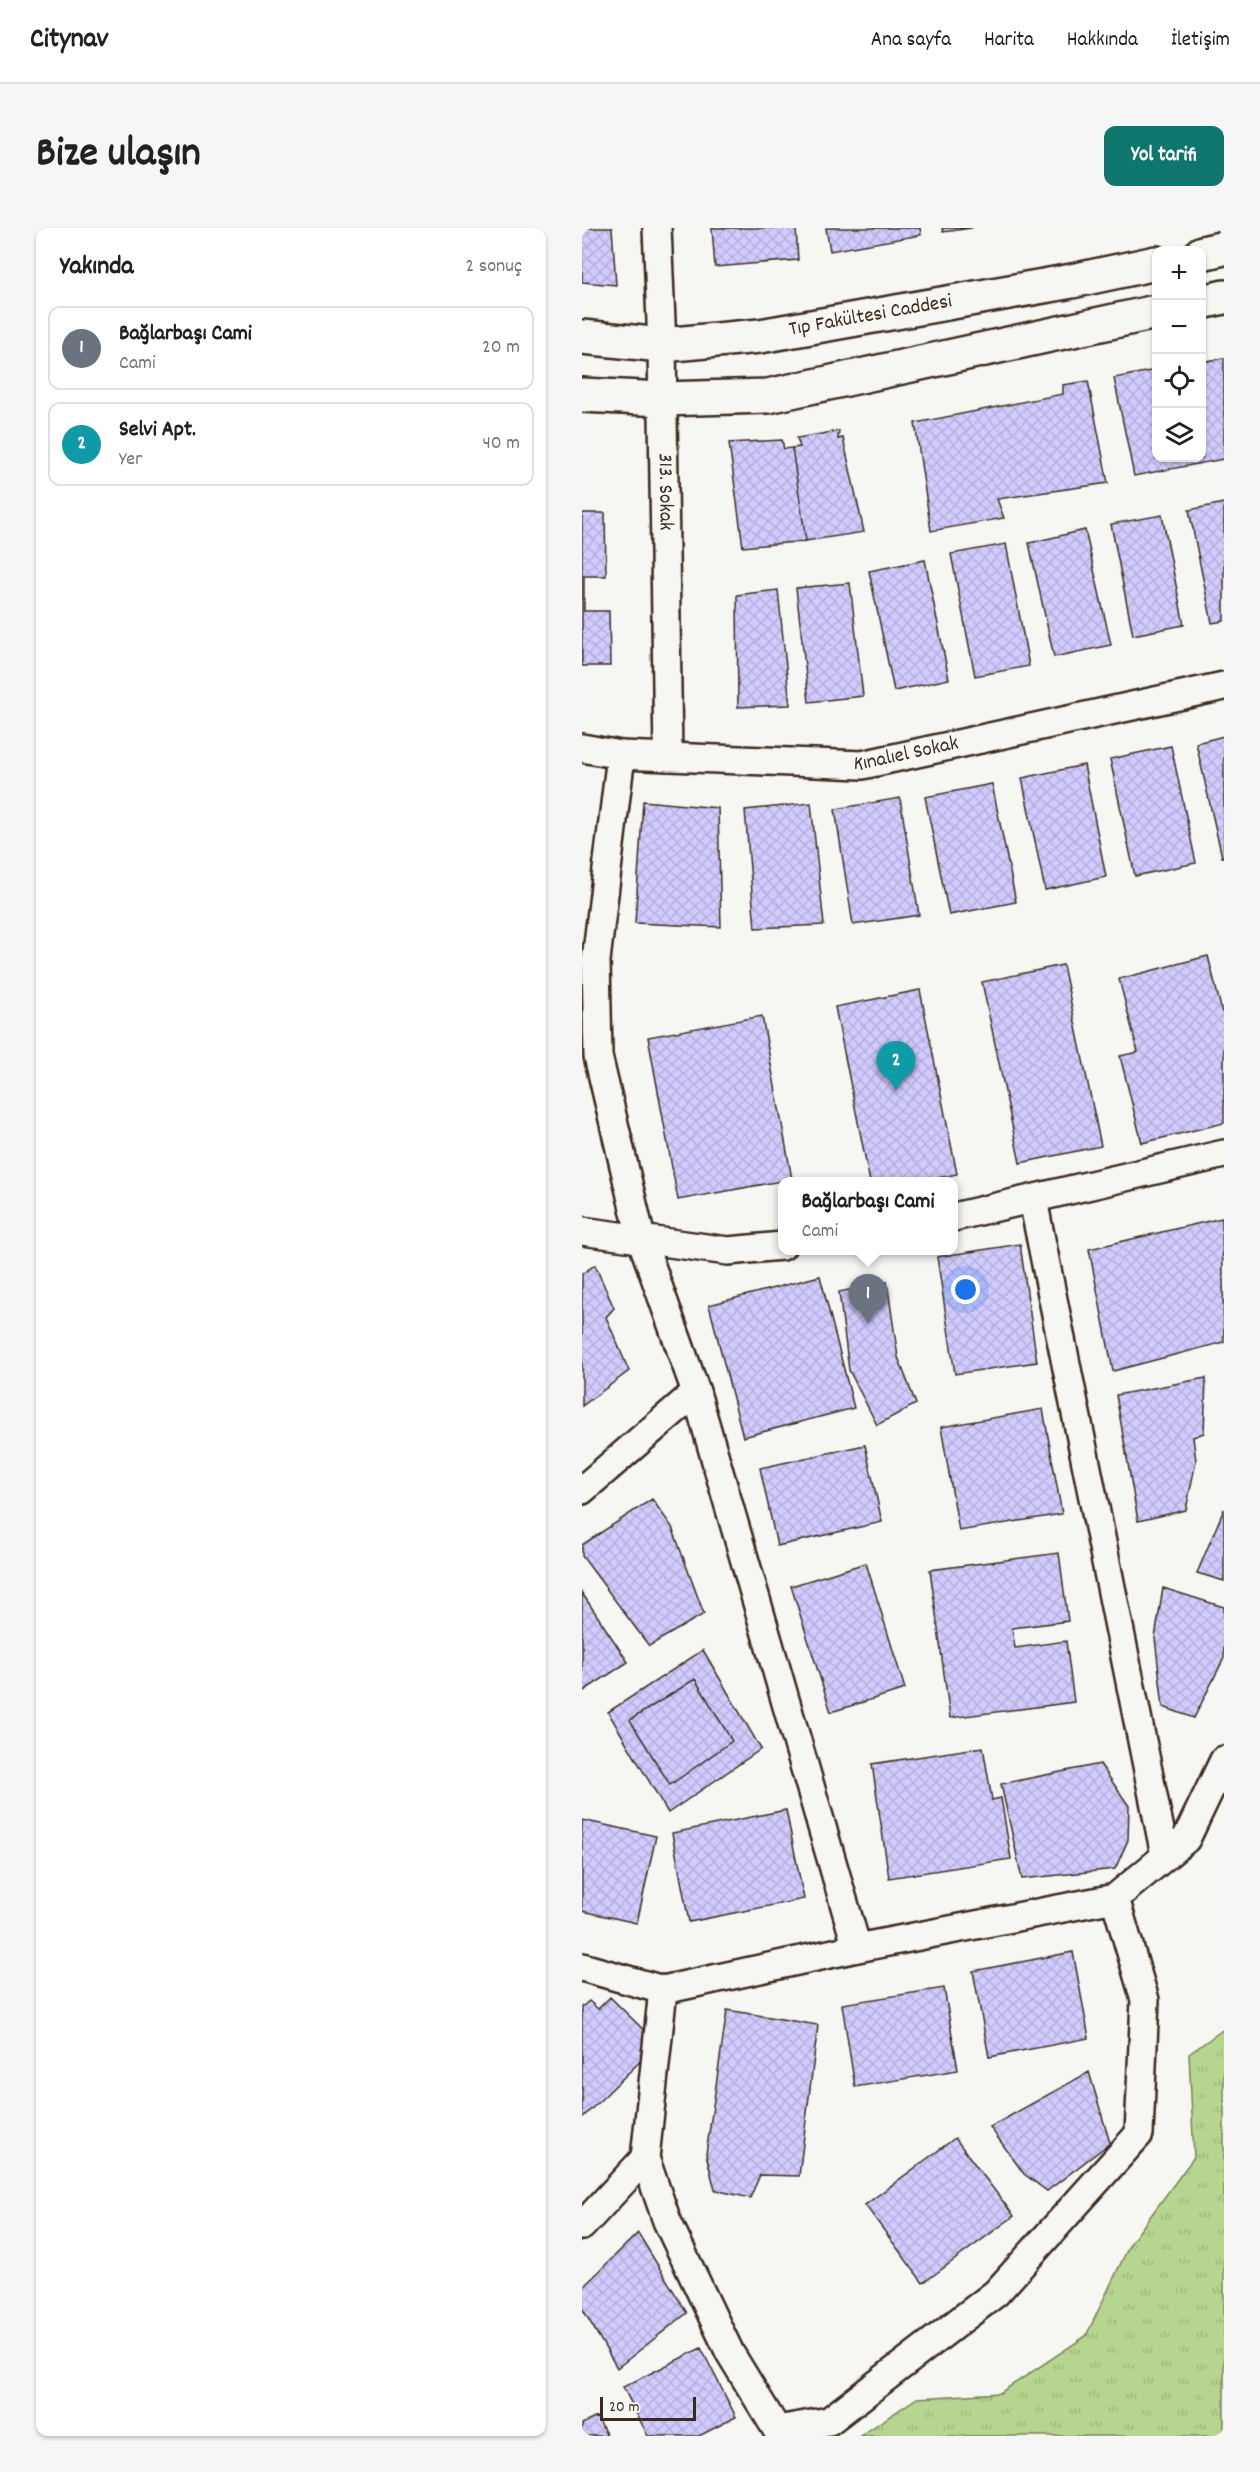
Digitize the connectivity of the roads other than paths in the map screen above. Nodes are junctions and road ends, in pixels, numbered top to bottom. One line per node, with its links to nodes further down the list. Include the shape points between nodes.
1 (657, 228): 9 (street, 313. Sokak)
2 (1224, 248): 3 (main road)
3 (1206, 252)
4 (1152, 264): 9 (main road, Tıp Fakültesi Caddesi, via 760,336)
5 (1224, 297): 6 (main road)
6 (1206, 301)
7 (1152, 313): 11 (main road, via 768,396)
8 (582, 337): 9 (main road, Tıp Fakültesi Caddesi)
9 (662, 345): 11 (street, 313. Sokak)
10 (582, 395): 11 (main road)
11 (662, 399): 15 (street, 313. Sokak)
12 (1224, 686): 15 (street, Kınalıel Sokak, via 862,765)
13 (582, 748): 14 (street, Kınalıel Sokak)
14 (621, 755): 15 (street, Kınalıel Sokak); 20 (street, via 596,960 598,1056)
15 (668, 757)
16 (1224, 1154): 17 (street)
17 (1034, 1200): 18 (street); 26 (street)
18 (958, 1216)
19 (582, 1231): 20 (street)
20 (641, 1238): 21 (street, via 728,1251); 22 (street)
21 (778, 1246)
22 (696, 1392): 23 (street); 28 (street)
23 (582, 1490)
24 (1224, 1760): 25 (street)
25 (1218, 1787): 26 (street, via 1186,1839)
26 (1166, 1856): 27 (street)
27 (1115, 1898): 28 (street); 33 (street, via 1144,2000 1139,2134 996,2293 829,2421)
28 (857, 1948): 30 (street)
29 (582, 1967): 30 (street)
30 (663, 1990): 31 (street)
31 (645, 2158): 32 (street); 33 (street, via 666,2221)
32 (582, 2226)
33 (774, 2434)

